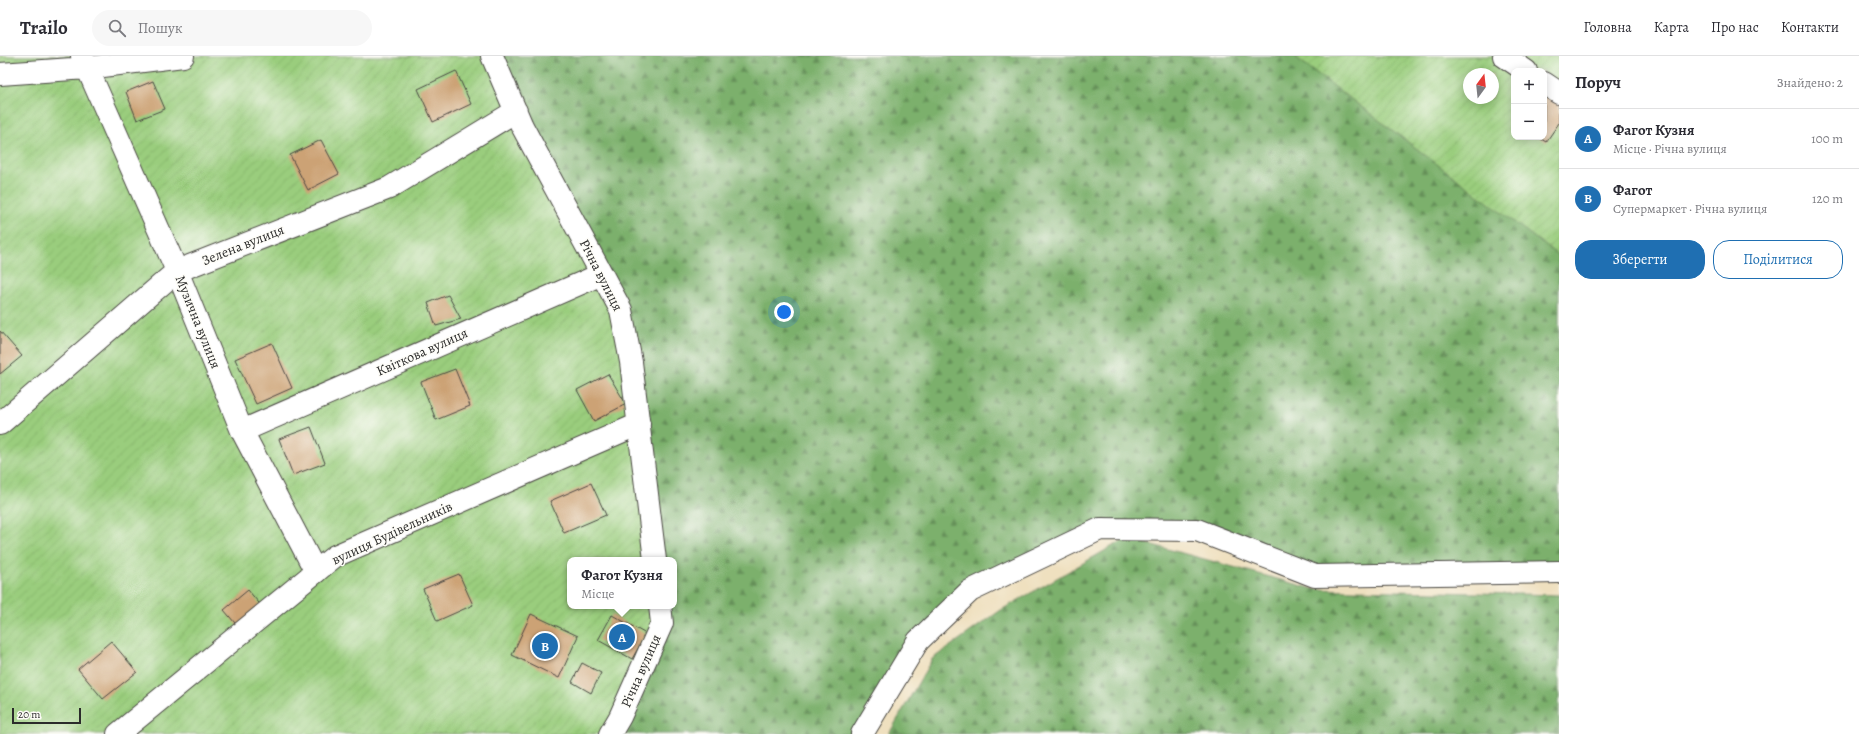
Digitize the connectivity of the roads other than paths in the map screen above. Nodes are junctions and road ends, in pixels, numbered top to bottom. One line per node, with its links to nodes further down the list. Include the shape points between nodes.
1 (183, 56): 4 (street)
2 (492, 56): 9 (street, Річна вулиця)
3 (1504, 56): 5 (street)
4 (84, 62): 6 (street); 10 (street, Музична вулиця)
5 (1522, 68)
6 (0, 74)
7 (1547, 85): 8 (street)
8 (1559, 93)
9 (516, 111): 10 (street, Зелена вулиця, via 388,188); 11 (street, Річна вулиця)
10 (177, 271): 12 (street, Зелена вулиця); 14 (street, Музична вулиця)
11 (602, 274): 13 (street, Річна вулиця, via 621,310); 14 (street, Квіткова вулиця)
12 (0, 424)
13 (639, 424): 15 (street, Річна вулиця); 16 (street, вулиця Будівельників, via 335,556)
14 (242, 431): 16 (street, Музична вулиця)
15 (654, 557)
16 (316, 572): 19 (street, вулиця Будівельників)
17 (1559, 572): 21 (street, via 1315,576 1197,530 1100,529 970,591 918,641)
18 (660, 609): 20 (street, Річна вулиця, via 662,623)
19 (118, 734)
20 (610, 734)
21 (862, 734)

